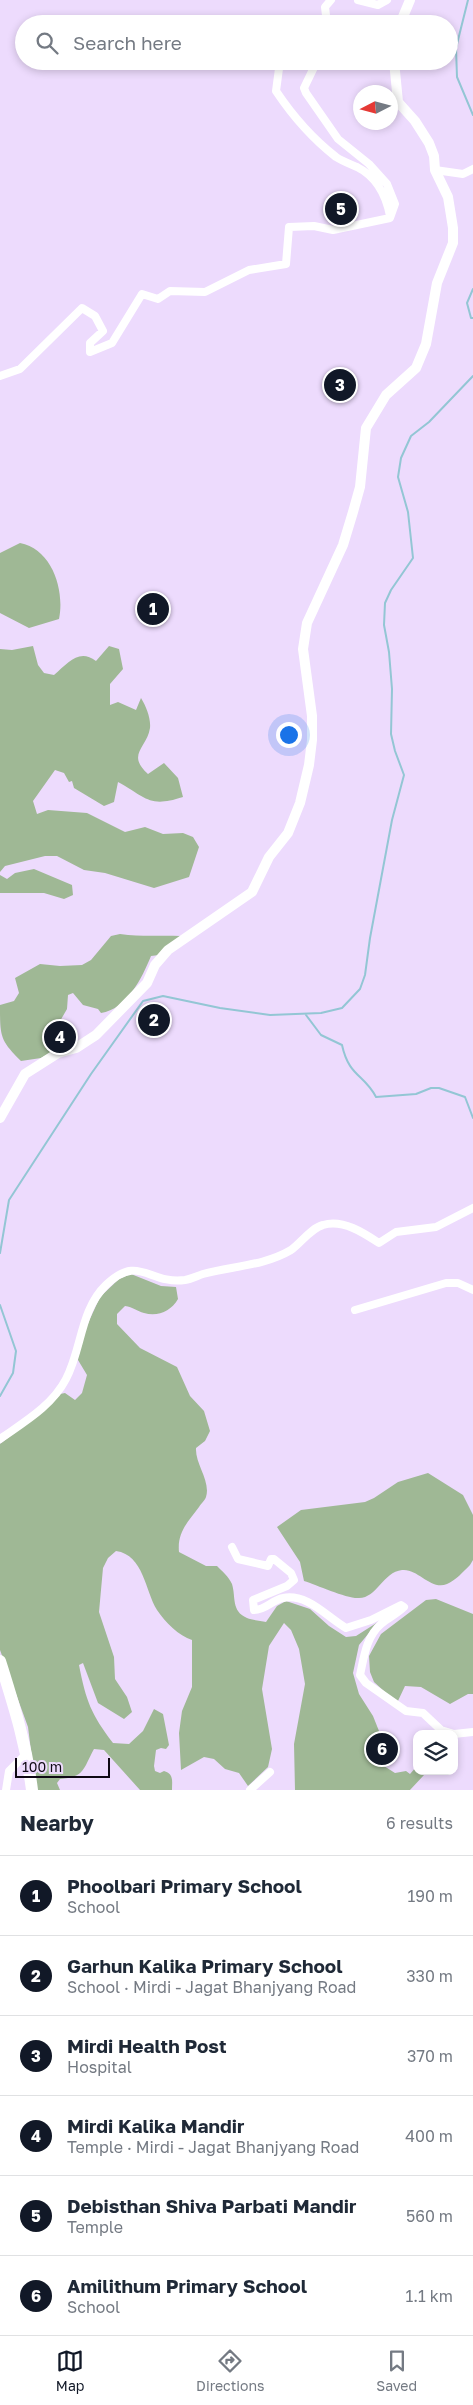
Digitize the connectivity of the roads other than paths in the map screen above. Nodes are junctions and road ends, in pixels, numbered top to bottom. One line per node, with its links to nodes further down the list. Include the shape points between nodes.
1 (332, 0): 5 (street, via 325,7)
2 (358, 0): 3 (street, via 378,6)
3 (387, 0)
4 (410, 0): 6 (street)
5 (326, 15)
6 (404, 15)
7 (279, 70): 12 (street, via 276,91 291,114 337,158 359,168 377,182 387,200)
8 (313, 70): 12 (street, via 304,88 306,94 338,139 369,164 387,184 395,204)
9 (395, 70): 11 (street, via 398,102 429,143)
10 (473, 169): 11 (street, via 463,174)
11 (435, 170): 14 (street, via 448,197 453,243 437,283 426,344 416,368 386,395 366,428 360,487 353,512 307,623 303,649 312,740 304,790 288,833 268,857 252,892 168,950 146,983 96,1034 25,1074)
12 (390, 218): 13 (street, via 333,230 299,225 288,227 286,264 249,270 205,292 170,291 158,299 142,294 112,343 90,352 90,344 103,331 95,316 82,308 20,368)
13 (0, 376)
14 (0, 1118)
15 (473, 1208): 18 (street, via 436,1227 396,1232 379,1243 347,1226 322,1225 282,1254 256,1264 186,1280 164,1280 143,1271 126,1270 95,1298 66,1379 40,1410)
16 (473, 1290): 17 (street, via 458,1283 446,1283)
17 (355, 1310)
18 (0, 1440)
19 (232, 1547): 21 (street, via 238,1559 268,1566 274,1559 291,1573 294,1580 253,1600 254,1610 290,1597 314,1605 346,1628 401,1605 404,1607 379,1626 372,1636 360,1675 366,1683 406,1711 423,1713)
20 (0, 1661): 24 (highway)
21 (441, 1730)
22 (473, 1732): 23 (street)
23 (458, 1734)
24 (27, 1753): 26 (street, via 9,1771); 27 (highway)
25 (270, 1772): 28 (street)
26 (6, 1790)
27 (32, 1790)
28 (250, 1790)

